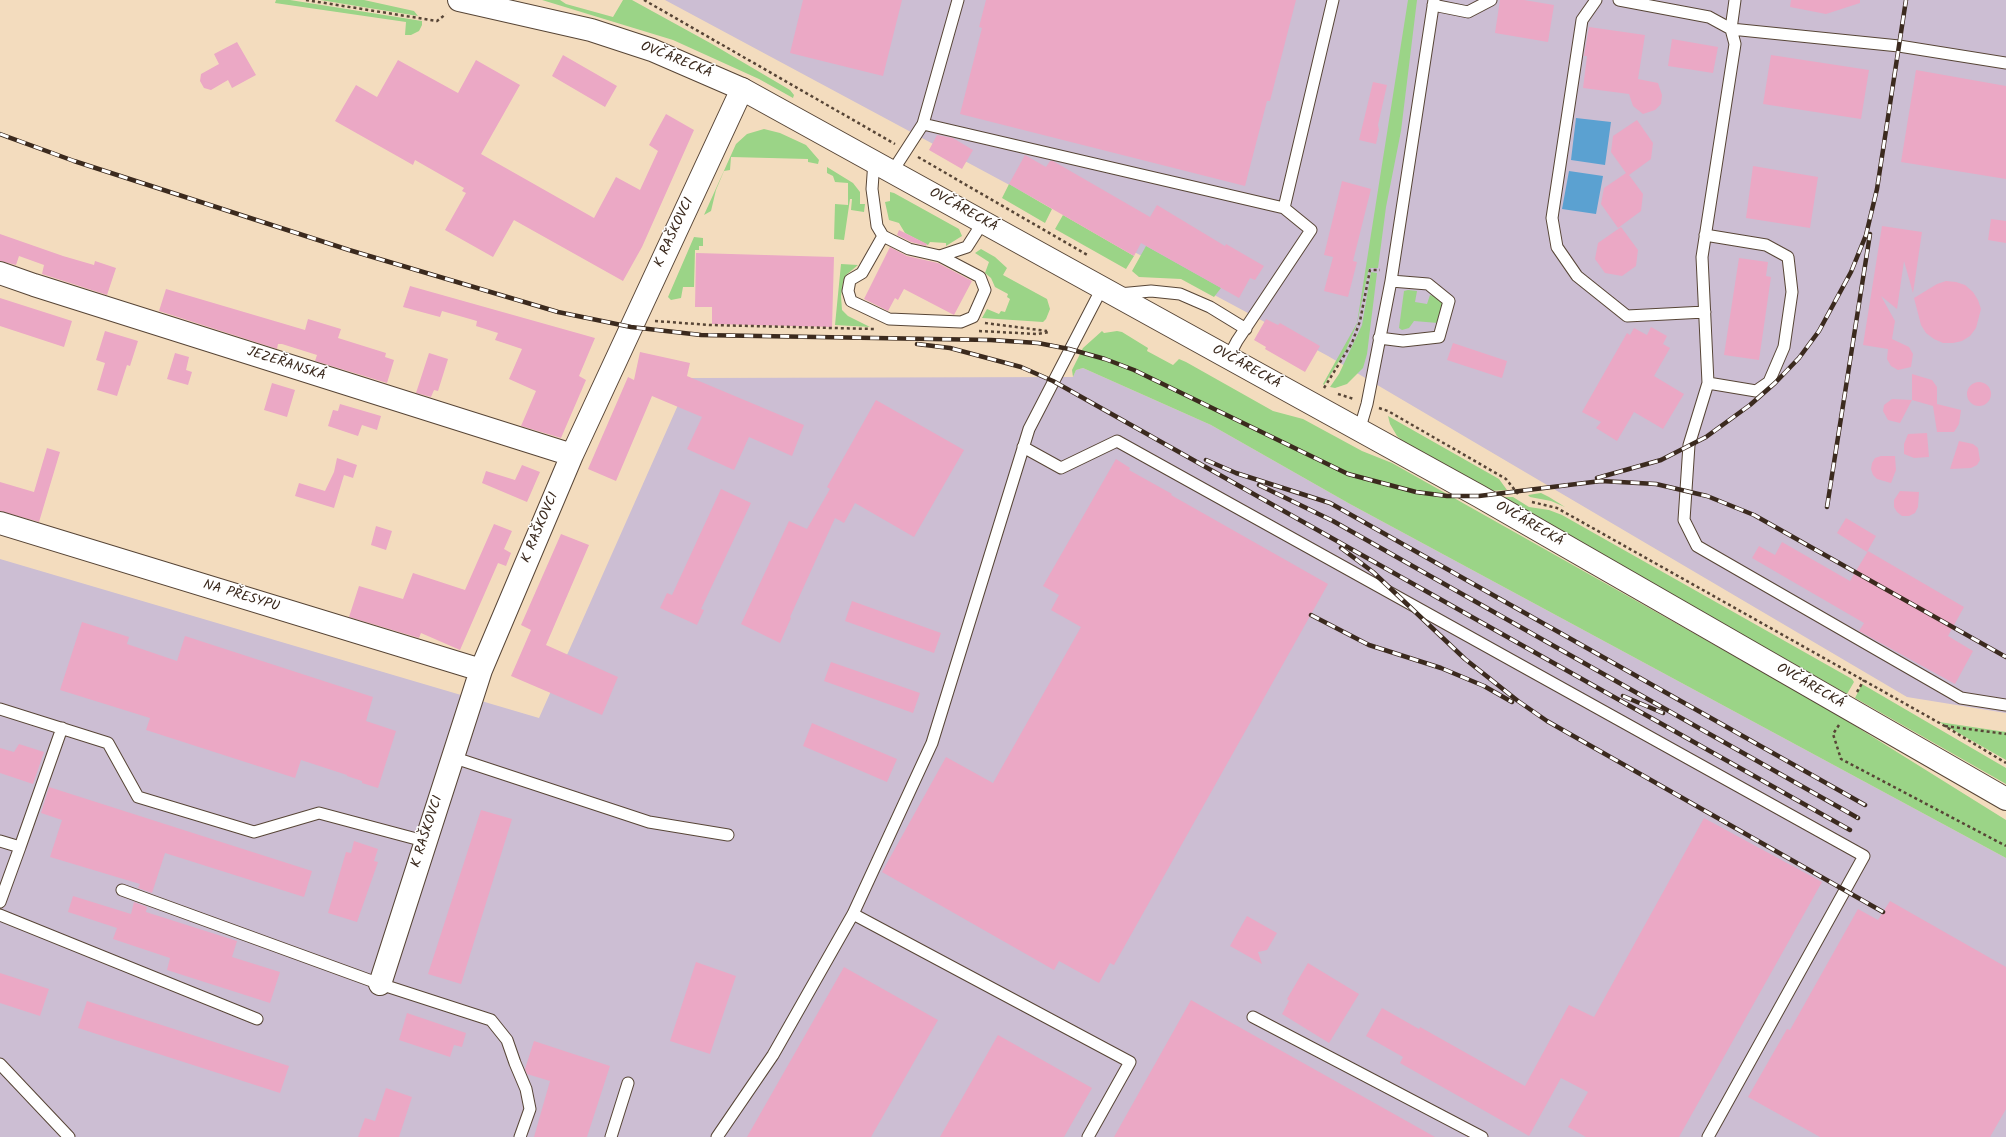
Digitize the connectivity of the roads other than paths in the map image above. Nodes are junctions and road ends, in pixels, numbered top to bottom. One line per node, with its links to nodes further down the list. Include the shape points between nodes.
1 (462, 0): 11 (street, OVČÁRECKÁ, via 591,30 645,47)
2 (958, 0): 12 (lane)
3 (1333, 0): 14 (lane)
4 (1490, 0): 8 (lane, via 1468,12)
5 (1596, 0): 22 (lane, via 1582,20 1552,218 1557,247 1577,276 1627,316)
6 (1619, 0): 9 (lane, via 1708,17)
7 (1735, 0): 9 (lane)
8 (1434, 3): 20 (lane)
9 (1731, 29): 10 (lane, via 1899,46); 16 (lane, via 1735,44)
10 (2006, 63)
11 (742, 88): 13 (street, OVČÁRECKÁ); 29 (street, K RAŠKOVCI)
12 (923, 124): 13 (lane, via 906,150); 14 (lane)
13 (883, 166): 15 (street, OVČÁRECKÁ); 17 (lane, via 872,189 877,226)
14 (1284, 208): 23 (lane, via 1312,230)
15 (983, 222): 18 (lane, via 967,247); 21 (street, OVČÁRECKÁ)
16 (1705, 235): 22 (lane, via 1702,257); 26 (lane, via 1766,245 1788,257 1792,292 1784,347 1769,382 1756,391)
17 (884, 236): 18 (lane, via 909,249); 18 (lane, via 862,273 850,280 848,291 851,301 889,319 961,322 973,317 985,290 980,277)
18 (940, 256)
19 (0, 273): 29 (street, JEZEŘANSKÁ)
20 (1392, 276): 24 (lane); 24 (lane, via 1428,284 1449,301 1439,337 1403,341)
21 (1108, 291): 23 (lane, via 1180,294 1210,307); 25 (street, OVČÁRECKÁ); 28 (lane, via 1053,381)
22 (1705, 312): 26 (lane)
23 (1246, 328): 25 (lane)
24 (1379, 338): 27 (lane)
25 (1228, 358): 27 (street, OVČÁRECKÁ)
26 (1708, 383): 32 (lane, via 1689,445 1684,520 1697,546 1961,698)
27 (1359, 431): 36 (street, OVČÁRECKÁ, via 1479,496)
28 (1023, 447): 43 (lane, via 932,743); 56 (lane, via 1062,468 1117,441 1864,856)
29 (572, 455): 31 (street, K RAŠKOVCI)
30 (0, 523): 31 (street, NA PŘESYPU)
31 (481, 670): 35 (street, K RAŠKOVCI)
32 (2006, 705)
33 (0, 708): 34 (lane)
34 (62, 728): 39 (lane, via 108,743 138,797 254,832 319,813); 40 (lane)
35 (452, 757): 37 (lane, via 649,822); 39 (street, K RAŠKOVCI)
36 (2006, 799)
37 (728, 835)
38 (0, 841): 40 (lane)
39 (424, 841): 45 (street, K RAŠKOVCI)
40 (20, 847): 42 (lane)
41 (122, 890): 45 (lane)
42 (0, 902)
43 (853, 914): 53 (lane, via 774,1055); 54 (lane, via 1130,1062)
44 (0, 915): 47 (lane)
45 (380, 984): 51 (lane, via 491,1020 507,1040 526,1089 530,1109)
46 (1253, 1017): 55 (lane)
47 (257, 1019)
48 (0, 1064): 50 (lane)
49 (628, 1083): 52 (lane)
50 (69, 1137)
51 (520, 1137)
52 (611, 1137)
53 (718, 1137)
54 (1088, 1137)
55 (1482, 1137)
56 (1708, 1137)

